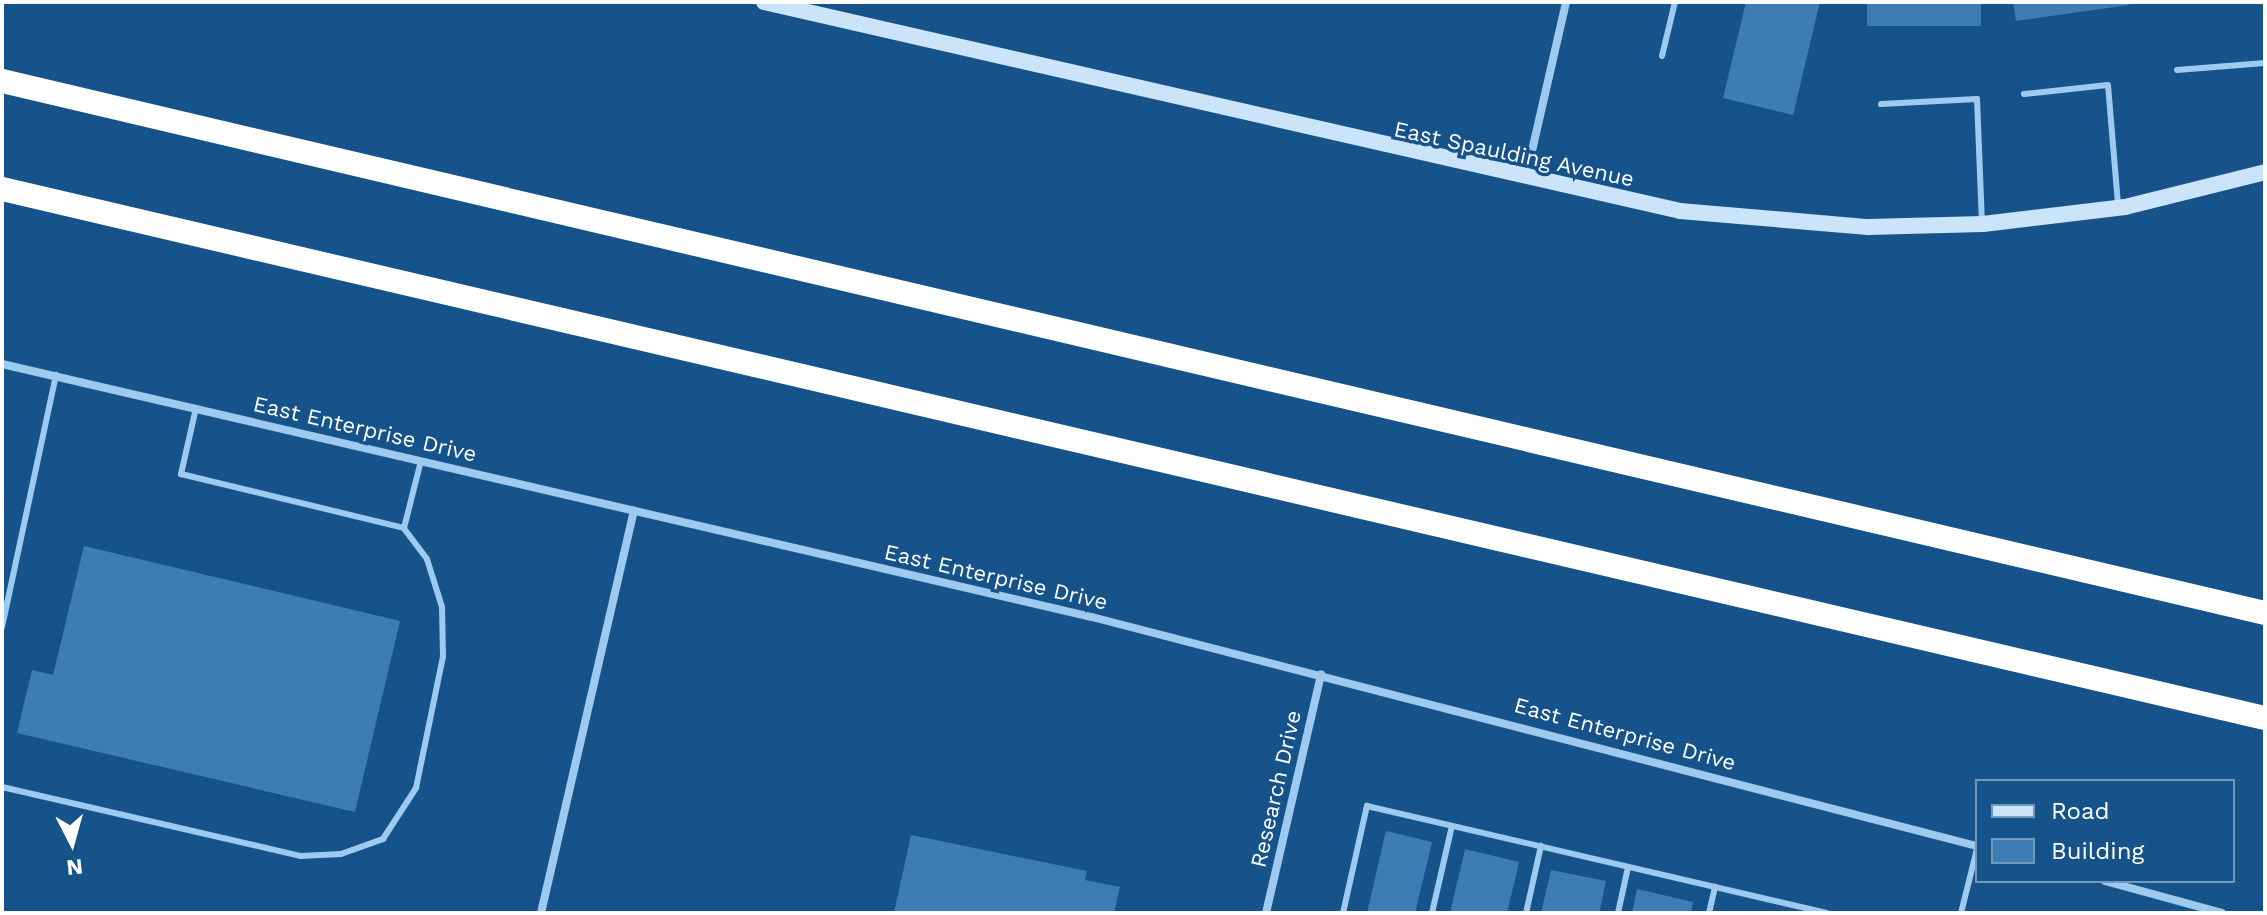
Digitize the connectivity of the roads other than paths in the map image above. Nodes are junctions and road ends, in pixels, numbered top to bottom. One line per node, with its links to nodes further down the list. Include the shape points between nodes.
1 (764, 2): 11 (street, East Spaulding Avenue)
2 (1566, 2): 11 (street)
3 (1675, 2): 4 (lane)
4 (1662, 56)
5 (2265, 63): 6 (lane)
6 (2177, 70)
7 (2, 81): 21 (highway)
8 (2024, 94): 13 (lane, via 2108,85)
9 (1881, 104): 14 (lane, via 1977,99)
10 (2265, 172): 13 (street, East Spaulding Avenue)
11 (1525, 181): 14 (street, East Spaulding Avenue, via 1777,222)
12 (2, 189): 24 (highway)
13 (2118, 208): 14 (street, East Spaulding Avenue)
14 (1983, 224)
15 (2, 364): 16 (street, East Enterprise Drive)
16 (56, 375): 17 (street, East Enterprise Drive); 22 (lane)
17 (196, 408): 18 (street, East Enterprise Drive); 20 (lane, via 181,474)
18 (421, 461): 19 (street, East Enterprise Drive); 20 (lane)
19 (634, 511): 23 (street, East Enterprise Drive); 34 (street)
20 (404, 528): 25 (lane, via 427,559 442,607 443,657 416,788 383,839 341,854 301,856)
21 (2265, 613)
22 (2, 627)
23 (1321, 674): 28 (street, East Enterprise Drive); 35 (street, Research Drive)
24 (2265, 718)
25 (2, 787)
26 (1452, 826): 27 (lane); 36 (lane, via 1367,806); 37 (lane)
27 (1541, 846): 30 (lane); 38 (lane)
28 (1975, 846)
29 (1975, 855): 42 (lane)
30 (1628, 867): 32 (lane); 39 (lane)
31 (2112, 883): 43 (street)
32 (1715, 887): 33 (lane); 40 (lane)
33 (1799, 910): 41 (lane)
34 (541, 913)
35 (1266, 913)
36 (1343, 913)
37 (1432, 913)
38 (1526, 913)
39 (1618, 913)
40 (1709, 913)
41 (1827, 913)
42 (1961, 913)
43 (2222, 913)

